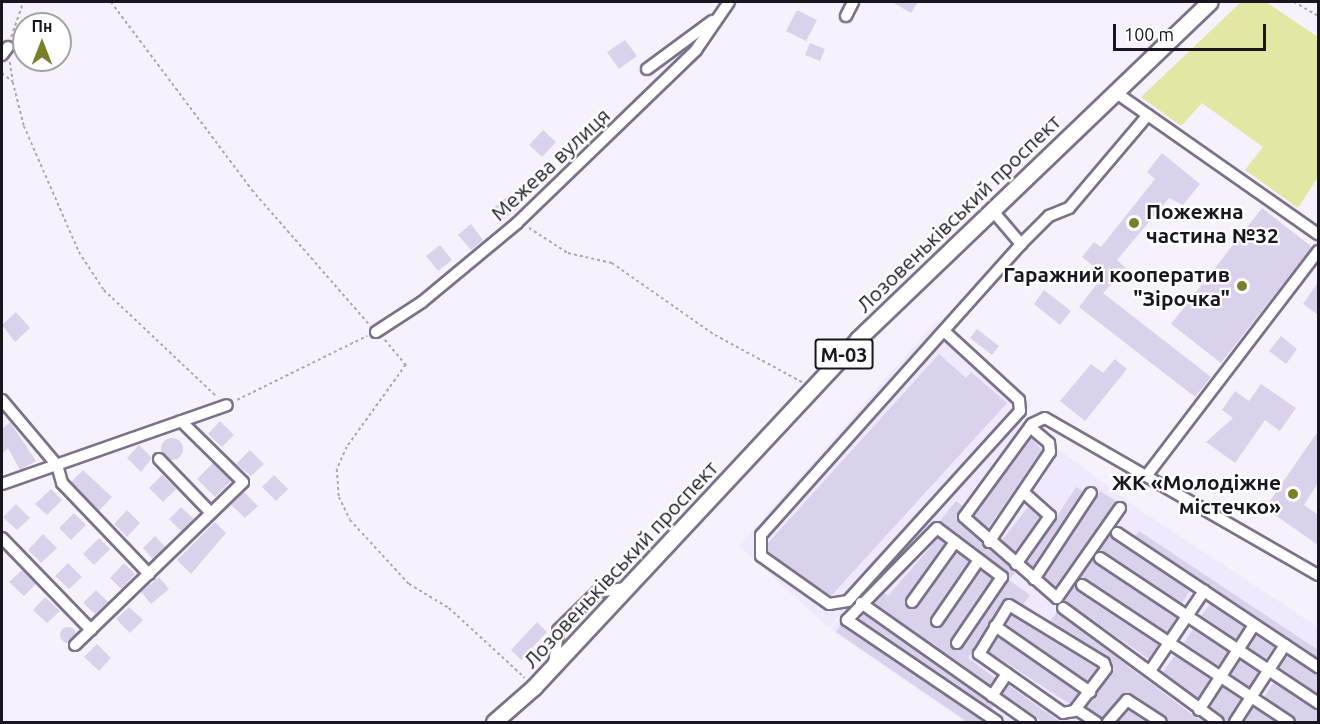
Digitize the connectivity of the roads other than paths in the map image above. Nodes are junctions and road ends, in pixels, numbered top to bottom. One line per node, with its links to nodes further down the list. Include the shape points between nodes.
1 (729, 2): 4 (street, Межева вулиця)
2 (853, 2): 5 (street)
3 (1209, 2): 7 (highway, Лозовеньківський проспект / М-03)
4 (720, 15): 6 (street); 13 (street, Межева вулиця, via 696,50 517,223 422,302)
5 (846, 15)
6 (647, 69)
7 (1114, 92): 8 (street); 9 (highway, Лозовеньківський проспект / М-03)
8 (1148, 115): 10 (street); 11 (street, via 1069,208 1050,216)
9 (992, 210): 11 (street); 38 (highway, Лозовеньківський проспект / М-03, via 813,387)
10 (1318, 234)
11 (1021, 244): 14 (street)
12 (1318, 251): 21 (street)
13 (376, 332)
14 (944, 332): 14 (street, via 1015,396 1020,411 851,598 829,604 761,556 759,539 857,422)
15 (2, 400): 20 (street)
16 (226, 405): 17 (street)
17 (181, 421): 20 (street); 26 (street, via 243,482)
18 (1030, 427): 21 (street, via 1040,418 1050,419); 23 (street, via 1051,449); 30 (street, via 964,517)
19 (159, 459): 26 (street)
20 (57, 465): 22 (street); 34 (street, via 62,483)
21 (1147, 475): 35 (street)
22 (2, 484)
23 (1023, 492): 30 (street); 33 (street, via 1050,516)
24 (1091, 494): 36 (street)
25 (1120, 508): 36 (street, via 1057,598)
26 (210, 512): 34 (street)
27 (1117, 533): 39 (street)
28 (2, 538): 47 (street)
29 (955, 542): 32 (street); 40 (street); 41 (street, via 937,528 887,583)
30 (989, 542): 33 (street)
31 (1100, 558): 43 (street)
32 (979, 560): 44 (street); 49 (street, via 1002,580)
33 (1016, 564): 36 (street)
34 (148, 574): 47 (street)
35 (1318, 575)
36 (1034, 579)
37 (1082, 585): 48 (street)
38 (626, 588): 53 (highway, Лозовеньківський проспект / М-03); 53 (street, via 597,592 558,630)
39 (1204, 591): 43 (street); 45 (street)
40 (912, 602)
41 (861, 603): 60 (street); 66 (street, via 847,620)
42 (1064, 608): 56 (street)
43 (1188, 615): 48 (street); 52 (street)
44 (937, 621)
45 (1254, 625): 51 (street); 52 (street)
46 (995, 626): 57 (street, via 979,654); 59 (street); 59 (street, via 1012,604 1104,663)
47 (91, 630): 50 (street)
48 (1170, 642): 56 (street); 58 (street)
49 (957, 644)
50 (75, 645)
51 (1285, 645): 54 (street); 55 (street)
52 (1238, 650): 55 (street); 58 (street)
53 (554, 666): 65 (highway, Лозовеньківський проспект / М-03)
54 (1318, 667)
55 (1269, 670): 61 (street); 62 (street)
56 (1150, 672): 64 (street)
57 (1007, 674): 60 (street); 63 (street, via 1063,713)
58 (1220, 677): 61 (street); 64 (street)
59 (1090, 692): 63 (street)
60 (992, 696): 67 (street)
61 (1251, 698): 72 (street); 73 (street)
62 (1318, 703)
63 (1076, 710): 68 (street)
64 (1198, 710): 71 (street)
65 (494, 723)
66 (997, 723)
67 (1030, 723)
68 (1096, 723)
69 (1108, 723): 70 (street, via 1128,700)
70 (1161, 723)
71 (1218, 723)
72 (1235, 723)
73 (1289, 723)

